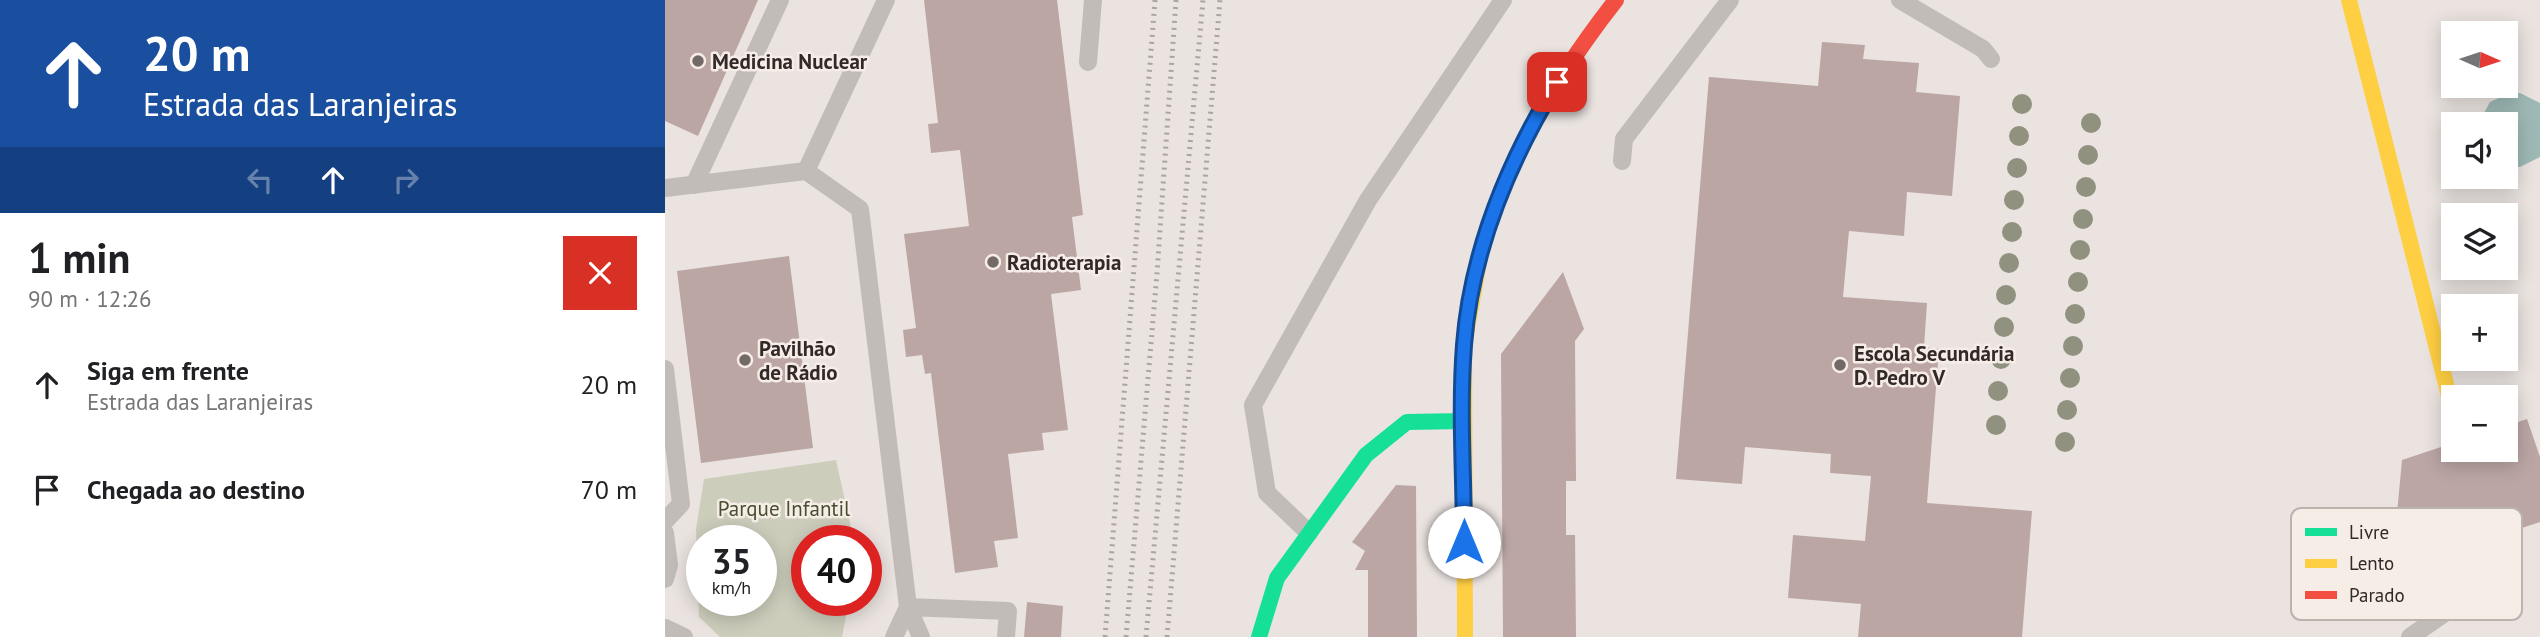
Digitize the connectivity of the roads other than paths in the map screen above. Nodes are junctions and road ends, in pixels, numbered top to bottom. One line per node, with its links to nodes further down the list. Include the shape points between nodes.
1 (780, 0): 13 (lane)
2 (886, 0): 12 (lane)
3 (1093, 0): 10 (lane)
4 (1503, 0): 20 (lane, via 1368,200 1253,405 1267,493)
5 (1616, 0): 17 (main road, via 1535,118 1495,207 1474,284 1464,345)
6 (1730, 0): 11 (lane, via 1624,139)
7 (1900, 0): 9 (lane, via 1983,49)
8 (2349, 0): 16 (main road)
9 (1991, 59)
10 (1088, 62)
11 (1622, 161)
12 (806, 171): 13 (lane); 22 (lane, via 860,209)
13 (694, 185): 14 (lane)
14 (665, 188)
15 (665, 369): 18 (lane, via 681,503)
16 (2446, 385)
17 (1464, 421): 20 (main road, via 1407,422 1366,455); 30 (main road)
18 (665, 521)
19 (665, 533): 21 (lane, via 669,565)
20 (1309, 533): 29 (main road, via 1277,578)
21 (665, 579)
22 (908, 607): 26 (lane); 27 (lane); 28 (lane, via 1008,611)
23 (2435, 620): 31 (lane)
24 (665, 628): 25 (lane)
25 (684, 637)
26 (894, 637)
27 (921, 637)
28 (1006, 637)
29 (1259, 637)
30 (1465, 637)
31 (2410, 637)

